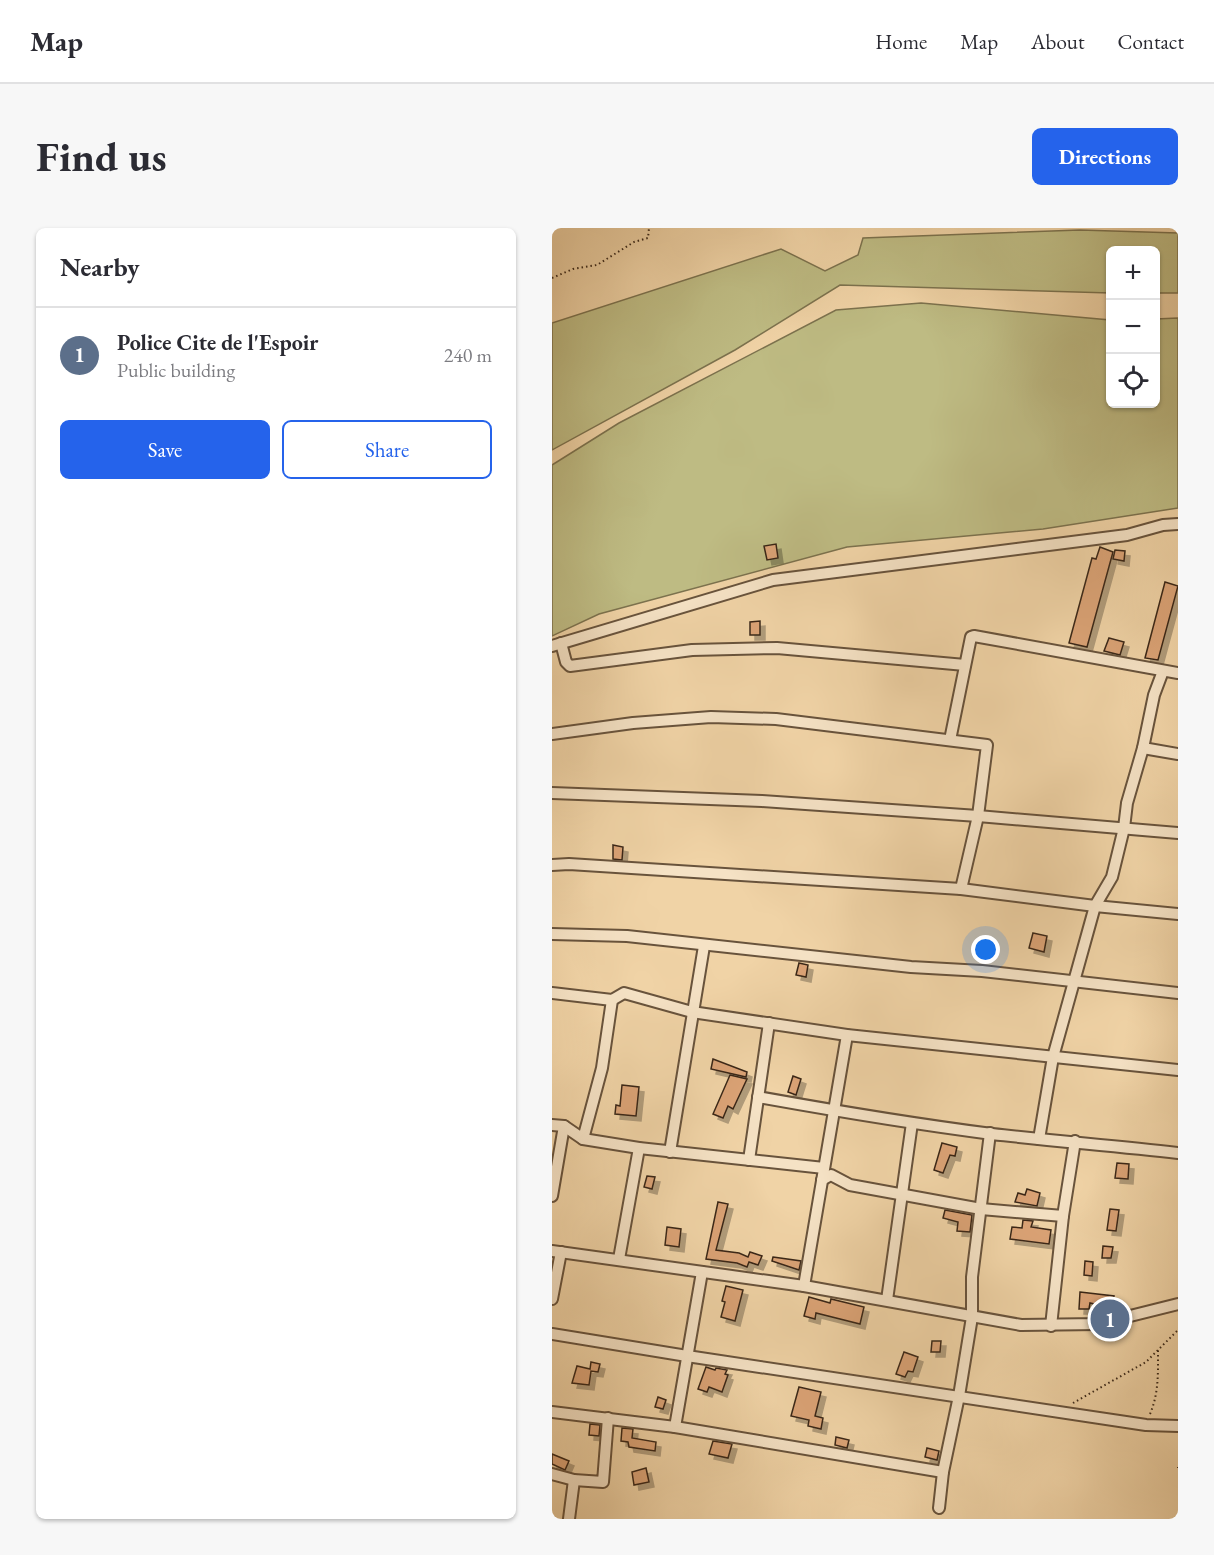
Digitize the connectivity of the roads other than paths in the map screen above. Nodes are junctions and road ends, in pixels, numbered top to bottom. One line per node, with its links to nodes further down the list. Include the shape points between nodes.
1 (1178, 524): 2 (street, via 1127,535 773,580)
2 (557, 645): 3 (street, via 570,666 692,650 777,648)
3 (965, 665): 4 (street, via 974,636); 7 (street)
4 (1163, 671): 5 (street); 8 (street)
5 (1178, 673)
6 (552, 734): 7 (street, via 711,717 776,719)
7 (950, 740): 11 (street, via 988,746)
8 (1143, 748): 9 (street); 12 (street)
9 (1178, 754)
10 (552, 793): 11 (street, via 762,801)
11 (978, 816): 12 (street); 15 (street)
12 (1124, 828): 13 (street); 16 (street, via 1112,877)
13 (1178, 833)
14 (552, 865): 15 (street)
15 (961, 889): 16 (street)
16 (1095, 906): 17 (street); 20 (street)
17 (1178, 914)
18 (552, 934): 19 (street, via 627,936)
19 (704, 945): 20 (street); 24 (street)
20 (1074, 982): 22 (street); 27 (street)
21 (552, 993): 23 (street)
22 (1178, 993)
23 (612, 1000): 24 (street, via 624,993); 35 (street, via 602,1068)
24 (692, 1012): 25 (street); 39 (street)
25 (769, 1023): 26 (street); 29 (street)
26 (847, 1035): 27 (street); 30 (street)
27 (1053, 1057): 28 (street); 36 (street)
28 (1178, 1070)
29 (758, 1097): 30 (street); 41 (street)
30 (834, 1110): 31 (street); 42 (street)
31 (912, 1123): 34 (street); 44 (street)
32 (552, 1125): 33 (street)
33 (564, 1126): 35 (street); 45 (street)
34 (990, 1133): 36 (street); 46 (street)
35 (583, 1138): 38 (street)
36 (1039, 1139): 37 (street)
37 (1075, 1141): 40 (street); 47 (street)
38 (639, 1148): 39 (street); 49 (street)
39 (670, 1152): 41 (street)
40 (1178, 1152)
41 (749, 1160): 42 (street)
42 (824, 1167): 43 (street)
43 (822, 1180): 44 (street, via 831,1175 850,1185); 51 (street)
44 (902, 1194): 46 (street); 53 (street)
45 (552, 1196)
46 (981, 1209): 47 (street); 55 (street, via 972,1276)
47 (1063, 1216): 56 (street)
48 (557, 1252): 49 (street); 52 (street)
49 (619, 1259): 50 (street)
50 (702, 1272): 51 (street); 58 (street)
51 (804, 1286): 53 (street)
52 (552, 1299)
53 (887, 1300): 55 (street)
54 (1178, 1304): 56 (street, via 1098,1324)
55 (972, 1317): 56 (street); 59 (street)
56 (1051, 1326)
57 (552, 1334): 58 (street)
58 (687, 1356): 59 (street); 63 (street)
59 (959, 1396): 62 (street, via 1146,1425); 64 (street)
60 (552, 1412): 61 (street)
61 (608, 1418): 63 (street); 66 (street, via 603,1482)
62 (1178, 1426)
63 (675, 1427): 64 (street)
64 (943, 1472): 67 (street)
65 (552, 1474): 66 (street)
66 (574, 1480): 68 (street)
67 (939, 1508)
68 (569, 1519)

